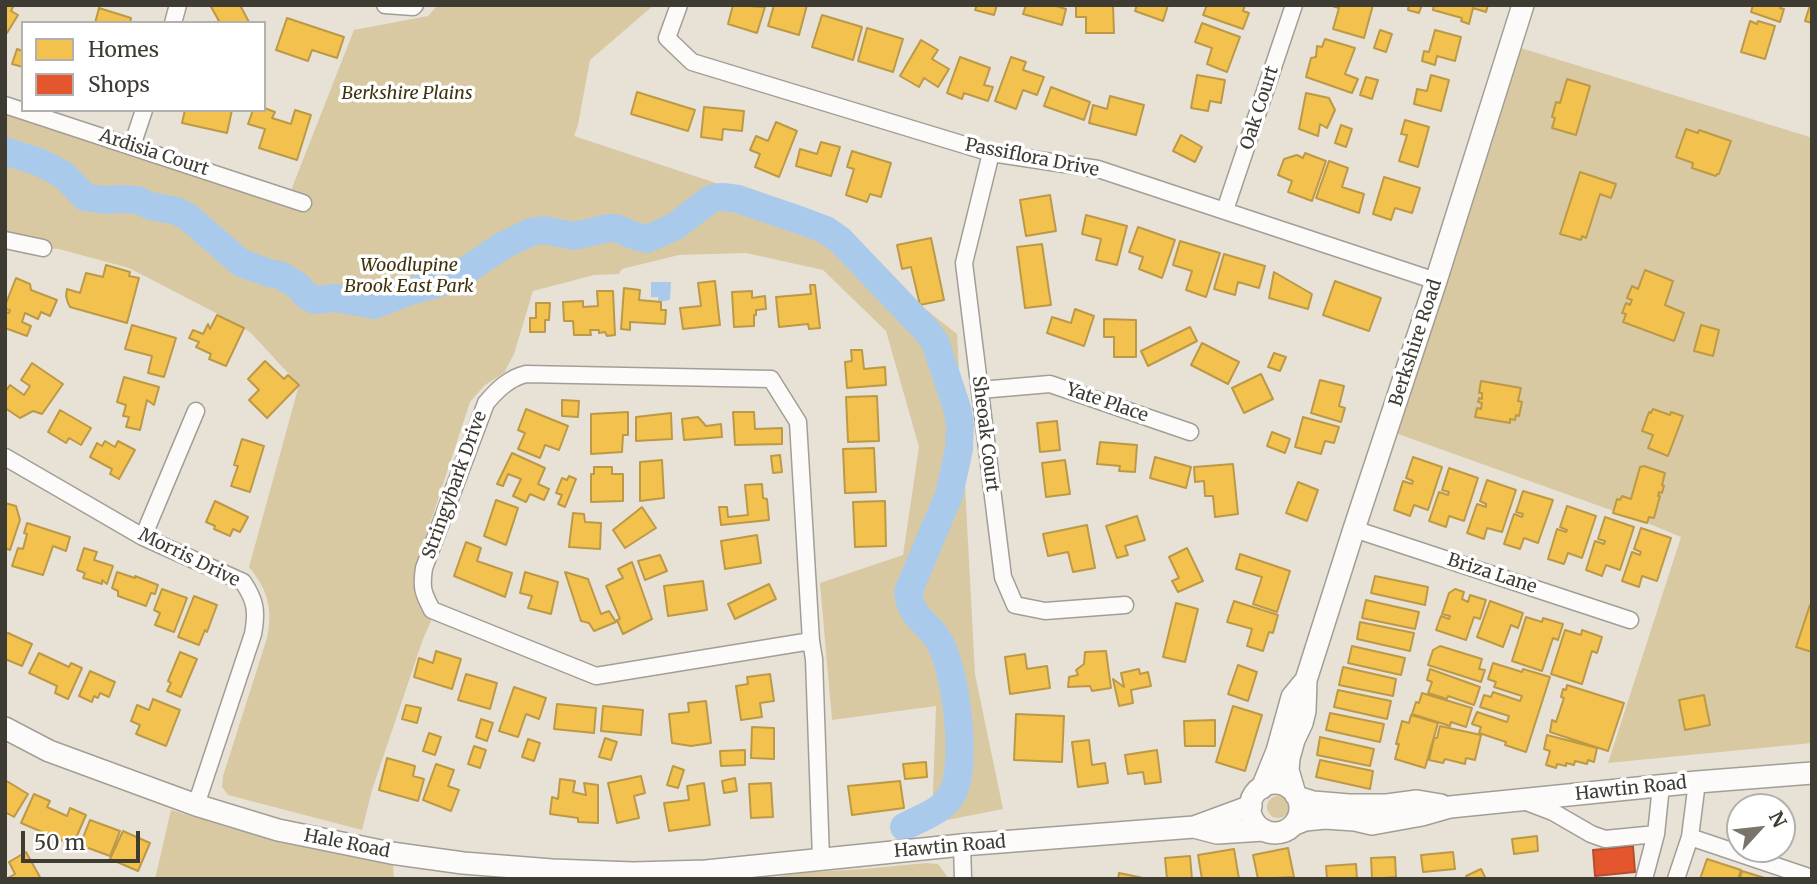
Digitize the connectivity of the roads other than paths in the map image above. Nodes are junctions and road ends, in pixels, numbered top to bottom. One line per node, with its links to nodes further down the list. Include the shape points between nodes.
1 (385, 5): 2 (street)
2 (415, 5)
3 (679, 5): 9 (street, Passiflora Drive, via 667,38 692,62)
4 (1294, 5): 11 (street, Oak Court)
5 (1523, 5): 14 (main road, Berkshire Road)
6 (27, 112): 8 (street, Ardisia Court)
7 (143, 112): 8 (street)
8 (132, 146): 10 (street, Ardisia Court)
9 (991, 153): 11 (street, Passiflora Drive, via 1098,169); 15 (street, Sheoak Court, via 964,263)
10 (303, 203)
11 (1226, 210): 14 (street, Passiflora Drive)
12 (5, 240): 13 (street)
13 (43, 248)
14 (1436, 281): 19 (main road, Berkshire Road)
15 (980, 390): 17 (street, Yate Place, via 1050,384); 21 (street, Sheoak Court, via 1003,578 1015,605 1045,611)
16 (196, 411): 20 (street)
17 (1190, 432)
18 (5, 457): 20 (street, Morris Drive)
19 (1354, 529): 22 (street, Briza Lane); 24 (main road, Berkshire Road)
20 (143, 537): 32 (street, Morris Drive, via 243,582 255,606 253,634)
21 (1125, 605)
22 (1630, 620)
23 (811, 641): 23 (street, Stringybark Drive, via 798,422 771,379 526,374 502,386 486,403 425,568 423,593 432,610 596,676); 40 (street, Stringybark Drive)
24 (1306, 680): 29 (main road, Berkshire Road, via 1305,711 1289,758); 30 (main road, Berkshire Road, via 1292,697 1277,751)
25 (5, 728): 32 (main road, Hale Road, via 49,751)
26 (1812, 773): 27 (main road, Hawtin Road)
27 (1697, 782): 28 (main road, Hawtin Road); 38 (street)
28 (1661, 786): 31 (main road, Hawtin Road); 37 (street)
29 (1296, 795): 30 (main road, via 1276,783); 33 (main road, Hawtin Road, via 1313,802 1349,805 1418,801); 34 (main road, via 1300,811)
30 (1256, 797): 35 (main road, Hawtin Road); 36 (main road, via 1254,820)
31 (1521, 800): 33 (main road, Hawtin Road); 37 (street, via 1605,839)
32 (196, 805): 42 (main road, Hale Road, via 278,831 463,863)
33 (1450, 807): 34 (main road, Hawtin Road, via 1372,824 1325,818)
34 (1295, 824): 36 (main road, via 1281,833)
35 (1194, 827): 36 (main road, Hawtin Road, via 1217,833); 39 (main road, Hawtin Road)
36 (1264, 830)
37 (1656, 834): 45 (street)
38 (1690, 837): 43 (street); 46 (street)
39 (961, 845): 40 (main road, Hawtin Road); 44 (street)
40 (821, 859): 41 (main road, Hawtin Road)
41 (736, 874): 42 (main road, Hawtin Road)
42 (706, 875)
43 (1812, 878)
44 (963, 879)
45 (1644, 879)
46 (1676, 879)

